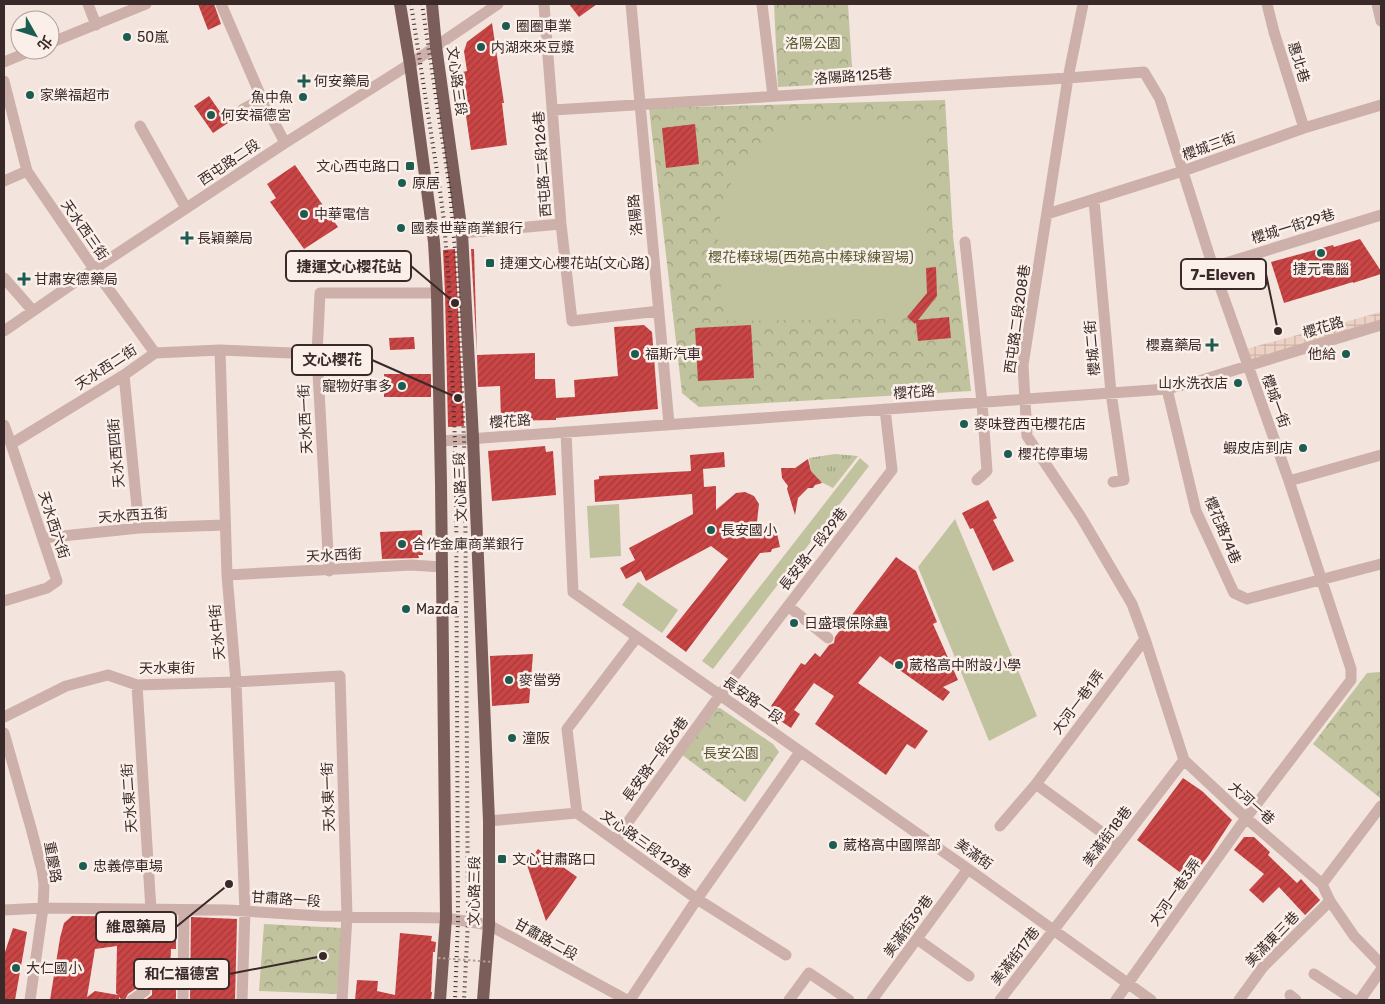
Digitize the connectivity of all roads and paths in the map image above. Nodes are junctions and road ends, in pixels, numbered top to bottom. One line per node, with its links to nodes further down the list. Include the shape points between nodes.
1 (88, 4): 14 (street)
2 (146, 4): 14 (street)
3 (221, 4): 21 (street)
4 (400, 4): 17 (main road, 文心路三段)
5 (432, 4): 16 (main road, 文心路三段)
6 (498, 4): 16 (street, 西屯路二段)
7 (544, 4): 25 (street, 西屯路二段126巷)
8 (631, 4): 22 (street, 洛陽路)
9 (762, 4): 20 (street)
10 (1083, 4): 18 (street, 西屯路二段208巷)
11 (1268, 4): 27 (street, 惠北巷)
12 (1377, 4): 13 (street)
13 (1381, 21)
14 (96, 25): 15 (street)
15 (60, 39)
16 (436, 46): 17 (street, 西屯路二段); 37 (main road, 文心路三段)
17 (410, 64): 28 (street, 西屯路二段); 42 (main road, 文心路三段, via 434,242)
18 (1068, 78): 20 (street, 洛陽路125巷); 30 (street, 櫻城一街, via 1144,72 1160,99); 34 (street, 西屯路二段208巷)
19 (4, 81): 29 (street, 天水西三街)
20 (773, 96): 22 (street, 洛陽路125巷)
21 (262, 99): 24 (street); 28 (street)
22 (640, 104): 25 (street, 洛陽路125巷); 44 (street, 洛陽路)
23 (1381, 105): 27 (street, 櫻城三街)
24 (243, 108)
25 (552, 110): 36 (street, 西屯路二段126巷)
26 (140, 126): 33 (street)
27 (1304, 128): 30 (street, 櫻城三街)
28 (284, 143): 33 (street, 西屯路二段)
29 (27, 171): 31 (street); 40 (street, 天水西三街)
30 (1183, 171): 32 (street, 櫻城三街); 39 (street, 櫻城一街)
31 (4, 181)
32 (1094, 200): 34 (street, 櫻城三街); 53 (street, 櫻城二街)
33 (186, 208): 40 (street, 西屯路二段)
34 (1047, 214): 54 (street, 西屯路二段208巷, via 1023,365)
35 (1381, 215): 39 (street, 櫻城一街29巷)
36 (561, 224): 37 (street); 44 (street, 西屯路二段126巷, via 572,321)
37 (462, 233): 60 (main road, 文心路三段)
38 (964, 242): 55 (street)
39 (1212, 266): 50 (street, 櫻城一街)
40 (94, 269): 43 (street, 西屯路二段); 48 (street, 天水西三街)
41 (4, 278): 43 (street)
42 (437, 293): 49 (street, 天水西一街, via 320,293); 61 (main road, 文心路三段)
43 (33, 311): 46 (street, 西屯路二段)
44 (659, 311): 57 (street, 洛陽路)
45 (1381, 325): 50 (street, 櫻花路)
46 (4, 331)
47 (220, 350): 48 (street, 天水西二街); 49 (street, 天水西二街); 67 (street, 天水中街)
48 (155, 353): 51 (street, 天水西二街)
49 (317, 354): 72 (street, 天水西一街)
50 (1247, 366): 52 (street, 櫻花路); 65 (street, 櫻城一街)
51 (124, 375): 62 (street, 天水西二街); 68 (street, 天水西四街)
52 (1167, 388): 53 (street, 櫻花路); 74 (street, 櫻花路74巷, via 1196,511 1234,593 1247,599)
53 (1111, 393): 54 (street, 櫻花路); 66 (street, 櫻城二街, via 1124,480)
54 (1024, 399): 55 (street, 櫻花路); 79 (street, 西屯路二段208巷, via 1026,436 1132,604)
55 (982, 402): 56 (street, 櫻花路); 64 (street, via 986,471)
56 (885, 409): 57 (street, 櫻花路); 76 (street, 長安路一段29巷, via 892,470)
57 (669, 424): 59 (street, 櫻花路)
58 (4, 425): 62 (street, 天水西六街)
59 (566, 432): 60 (street, 櫻花路); 77 (street, 長安路一段, via 573,592)
60 (473, 438): 61 (street, 櫻花路); 92 (main road, 文心路三段)
61 (441, 441): 71 (main road, 文心路三段)
62 (11, 444): 69 (street, 天水西六街)
63 (1381, 455): 65 (street)
64 (976, 480)
65 (1290, 481): 74 (street, 櫻城一街)
66 (1112, 482)
67 (224, 525): 68 (street, 天水西五街); 73 (street, 天水中街)
68 (139, 528): 69 (street, 天水西五街)
69 (43, 538): 75 (street, 天水西六街, via 57,581 47,588)
70 (1381, 564): 74 (street, 櫻花路74巷)
71 (442, 567): 72 (street, 天水西街, via 411,565); 106 (main road, 文心路三段)
72 (329, 571): 73 (street, 天水西街)
73 (227, 575): 81 (street, 天水中街)
74 (1321, 580): 91 (street, 櫻城一街, via 1352,680)
75 (4, 601)
76 (788, 606): 78 (street); 83 (street, 長安路一段29巷)
77 (638, 637): 83 (street, 長安路一段); 90 (street, via 567,729)
78 (828, 638)
79 (1145, 639): 87 (street, 大河一巷); 88 (street, 大河一巷1弄)
80 (340, 676): 81 (street, 天水東街); 105 (street, 天水東一街)
81 (236, 682): 82 (street, 天水東街); 104 (street, 天水中街)
82 (137, 685): 84 (street, 天水東街, via 108,675 66,686); 102 (street, 天水東二街)
83 (720, 695): 86 (street, 長安路一段); 94 (street, 長安路一段56巷)
84 (4, 717)
85 (4, 733): 100 (street, 重慶路, via 42,870)
86 (800, 752): 96 (street, 美滿街); 98 (street)
87 (1184, 760): 91 (street, 大河一巷); 95 (street, 美滿街18巷)
88 (1036, 784): 93 (street, 大河一巷1弄); 95 (street)
89 (1381, 806): 97 (street)
90 (576, 813): 92 (street); 94 (street, 文心路三段129巷)
91 (1246, 818): 97 (street, 大河一巷); 117 (street, 大河一巷3弄)
92 (489, 821): 107 (main road, 文心路三段)
93 (1000, 826)
94 (615, 840): 98 (street, 文心路三段129巷)
95 (1119, 845): 108 (street, 美滿街18巷)
96 (968, 869): 108 (street, 美滿街); 109 (street, 美滿街39巷)
97 (1322, 884): 99 (street, 大河一巷)
98 (698, 899): 110 (street, 文心路三段129巷); 126 (street)
99 (1330, 901): 113 (street, 大河一巷, via 1354,936); 133 (street, 美滿東三巷, via 1263,966)
100 (43, 908): 101 (street, 甘肅路一段); 102 (street, 甘肅路一段); 119 (street, 重慶路)
101 (4, 910)
102 (151, 910): 103 (street, 甘肅路一段)
103 (184, 910): 104 (street, 甘肅路一段); 121 (street)
104 (245, 911): 105 (street, 甘肅路一段); 122 (street, 天水中街)
105 (347, 916): 106 (street, 甘肅路一段); 123 (street, 天水東一街)
106 (446, 918): 107 (street, 甘肅路二段); 124 (main road, 文心路三段)
107 (489, 925): 125 (main road, 文心路三段); 126 (street, 甘肅路二段)
108 (1054, 931): 117 (street, 美滿街); 130 (street, 美滿街17巷)
109 (917, 939): 116 (street); 129 (street, 美滿街39巷)
110 (786, 955)
111 (438, 958): 112 (path, bridge)
112 (493, 962)
113 (1381, 964)
114 (1381, 970): 135 (street)
115 (1314, 974): 134 (street)
116 (969, 976)
117 (1128, 984): 131 (street, 大河一巷3弄); 132 (street, 美滿街)
118 (145, 991): 120 (street)
119 (30, 1000)
120 (132, 1000)
121 (183, 1000)
122 (242, 1000)
123 (342, 1000)
124 (440, 1000)
125 (483, 1000)
126 (629, 1000)
127 (790, 1000): 128 (street, via 810,973)
128 (849, 1000)
129 (872, 1000)
130 (1000, 1000)
131 (1116, 1000)
132 (1151, 1000)
133 (1239, 1000)
134 (1354, 1000)
135 (1360, 1000)

